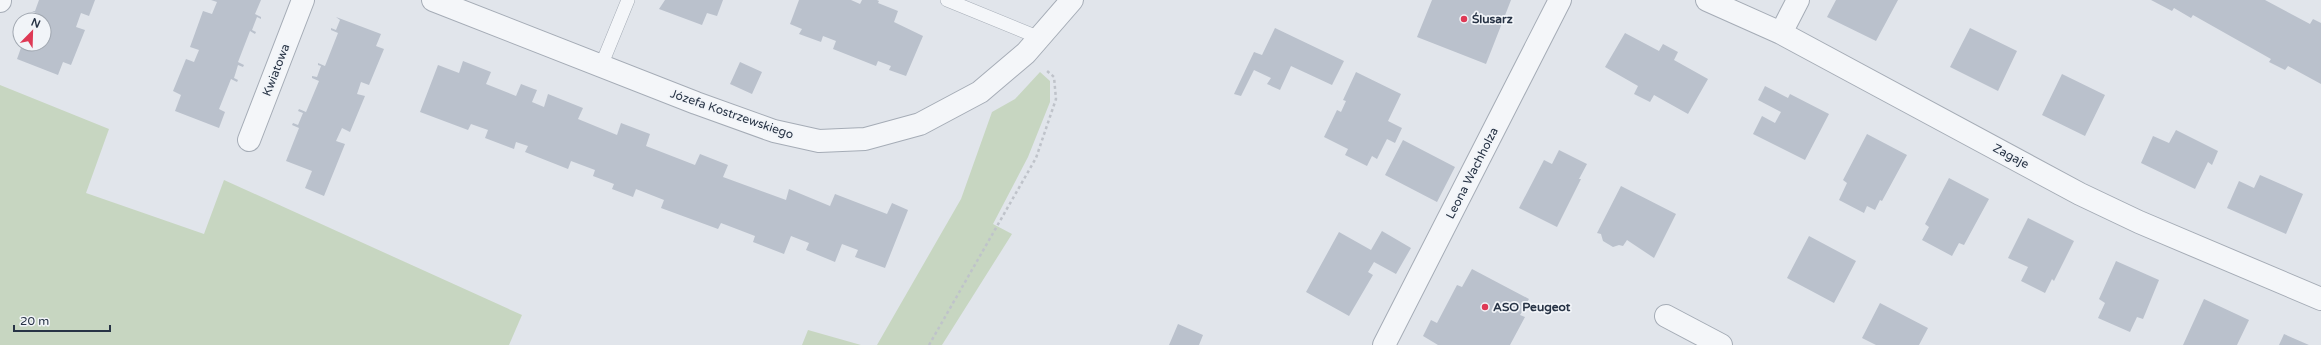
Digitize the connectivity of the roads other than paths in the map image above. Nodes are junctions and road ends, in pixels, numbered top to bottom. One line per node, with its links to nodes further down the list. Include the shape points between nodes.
1 (303, 0): 12 (street, Kwiatowa)
2 (433, 0): 11 (street, Józefa Kostrzewskiego)
3 (628, 0): 11 (lane)
4 (947, 0): 10 (lane)
5 (1072, 0): 10 (street, Józefa Kostrzewskiego)
6 (1560, 0): 15 (street, Leona Wachholza)
7 (1707, 0): 9 (street, Zagaje)
8 (1798, 0): 9 (street)
9 (1781, 33): 13 (street, Zagaje, via 2080,194 2139,222)
10 (1033, 46): 11 (street, Józefa Kostrzewskiego, via 980,92 920,124 865,139 819,141 774,131)
11 (601, 66)
12 (249, 140)
13 (2321, 299)
14 (1666, 316): 16 (street)
15 (1384, 345)
16 (1721, 345)

